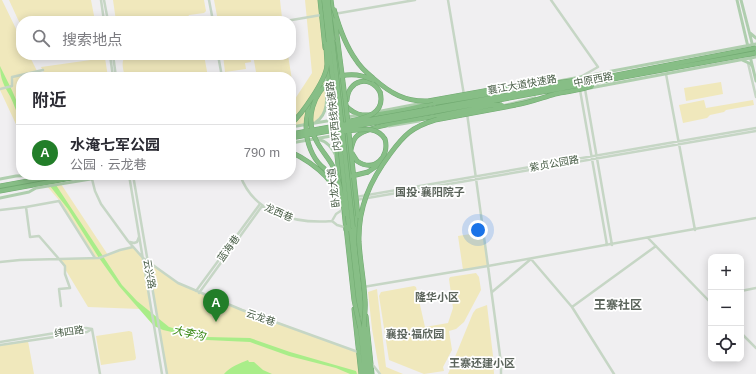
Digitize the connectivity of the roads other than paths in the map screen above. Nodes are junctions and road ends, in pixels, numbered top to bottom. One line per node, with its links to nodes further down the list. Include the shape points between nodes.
1 (101, 0): 14 (street)
2 (104, 0): 15 (street)
3 (209, 0): 16 (street)
4 (322, 0): 13 (highway, 卧龙大道); 44 (highway, bridge, via 327,58); 127 (highway, 内环西线快速路, bridge)
5 (328, 0): 127 (highway, 内环西线快速路, bridge)
6 (332, 0): 12 (highway)
7 (415, 0): 12 (street)
8 (448, 0): 51 (street)
9 (550, 0): 41 (street, via 598,67)
10 (737, 0): 19 (main road)
11 (741, 0): 18 (main road)
12 (333, 12): 46 (highway, bridge, via 356,62); 50 (highway, 卧龙大道); 53 (highway, bridge)
13 (322, 15): 17 (street); 30 (highway, 卧龙大道)
14 (103, 16)
15 (107, 16)
16 (212, 16)
17 (296, 19)
18 (749, 32): 20 (main road); 22 (main road)
19 (745, 34): 21 (main road); 23 (main road, via 745,42)
20 (756, 38)
21 (748, 46): 22 (main road, 中原西路); 23 (main road, 中原西路); 26 (main road)
22 (755, 46): 24 (highway, 襄江大道快速路, bridge); 25 (main road)
23 (739, 47): 41 (main road, 中原西路)
24 (733, 55): 25 (highway, 襄江大道快速路, bridge); 42 (highway, 襄江大道快速路, bridge)
25 (756, 56): 26 (main road, 中原西路)
26 (750, 58): 31 (main road, 中原西路); 34 (main road)
27 (111, 60): 36 (street)
28 (114, 60): 37 (street)
29 (219, 60): 38 (street)
30 (327, 60): 59 (highway, 卧龙大道); 60 (main road, via 326,111)
31 (740, 60): 32 (main road); 39 (main road, 中原西路)
32 (748, 62): 34 (main road); 52 (street)
33 (42, 70): 35 (street)
34 (753, 70): 43 (main road)
35 (33, 72)
36 (112, 72)
37 (115, 72)
38 (221, 72)
39 (666, 74): 48 (main road, 中原西路); 71 (street)
40 (16, 76): 47 (street, via 12,77 12,86)
41 (580, 77): 51 (main road, 中原西路)
42 (597, 81): 45 (highway, bridge, via 583,78); 54 (highway, bridge, via 586,88); 64 (highway, 襄江大道快速路, bridge)
43 (756, 81)
44 (320, 83): 58 (highway, bridge); 73 (highway, bridge, via 308,111 306,128 312,152 320,164 340,176 361,174 381,163)
45 (535, 84): 46 (highway, bridge, via 421,101 396,96); 56 (highway, bridge, via 435,104)
46 (384, 87): 96 (highway, bridge, via 365,76 346,75 327,83 314,101 311,117 315,140 335,170)
47 (1, 89)
48 (585, 89): 49 (main road, 中原西路); 75 (street)
49 (580, 90): 55 (main road, 中原西路); 76 (street)
50 (342, 92): 56 (highway, via 346,106); 57 (highway, 卧龙大道)
51 (464, 96): 56 (main road, 中原西路)
52 (756, 98)
53 (346, 105): 64 (highway, bridge, via 347,93 358,82 371,82 378,88 382,97 380,106 372,115); 72 (highway, bridge)
54 (516, 105): 63 (highway, bridge, via 492,105); 73 (highway, bridge, via 422,124 413,128)
55 (467, 112): 63 (main road, 中原西路); 79 (street)
56 (361, 115): 57 (main road, 中原西路)
57 (345, 118): 59 (main road, 中原西路); 65 (highway, 卧龙大道)
58 (296, 119)
59 (332, 120): 60 (main road, 中原西路); 67 (highway, 卧龙大道)
60 (314, 123): 61 (main road, 中原西路)
61 (296, 125)
62 (756, 129): 71 (street, 紫贞公园路)
63 (368, 130): 65 (main road, 中原西路); 91 (highway, via 356,137 351,148)
64 (310, 133): 66 (highway, 襄江大道快速路, bridge); 68 (highway, 襄江大道快速路, bridge); 72 (highway, bridge, via 374,130 385,139 386,150 377,163 368,165 357,161)
65 (347, 133): 67 (main road, 中原西路); 91 (highway, 卧龙大道)
66 (296, 134)
67 (335, 135): 69 (main road, 中原西路); 77 (highway, 卧龙大道)
68 (296, 137)
69 (316, 138): 70 (main road, 中原西路); 77 (main road, via 329,145)
70 (296, 142)
71 (679, 143): 75 (street, 紫贞公园路); 100 (street)
72 (350, 145): 104 (highway, bridge)
73 (395, 147): 104 (highway, bridge, via 378,170 368,190 362,210)
74 (296, 154): 96 (highway, bridge, via 322,172 335,189)
75 (597, 157): 76 (street, 紫贞公园路); 106 (street)
76 (592, 158): 79 (street, 紫贞公园路); 105 (street)
77 (338, 160): 133 (highway, 卧龙大道)
78 (16, 176): 80 (main road)
79 (476, 178): 91 (street, 紫贞公园路); 115 (street)
80 (0, 179)
81 (40, 180): 89 (highway)
82 (54, 180): 89 (highway)
83 (86, 180): 92 (main road, via 36,188)
84 (92, 180): 103 (street, via 101,204)
85 (130, 180): 101 (street, 云兴路)
86 (134, 180): 112 (street, 云兴路)
87 (243, 180): 93 (street, 龙西巷)
88 (0, 185): 89 (highway)
89 (21, 185): 90 (highway)
90 (0, 192)
91 (353, 197): 118 (highway, 卧龙大道)
92 (0, 198)
93 (261, 205): 98 (street, 龙西巷, via 285,217 298,220); 121 (street, 蓝海巷); 123 (street, 蓝海巷)
94 (26, 207): 95 (street); 110 (street, via 30,237 39,236); 111 (street, via 59,201)
95 (0, 210)
96 (343, 210): 98 (street, via 334,215); 127 (highway, bridge, via 354,300)
97 (756, 218): 100 (street)
98 (332, 221): 99 (street)
99 (344, 227)
100 (695, 230): 102 (street)
101 (139, 232): 103 (street, via 137,242); 109 (street, 云兴路)
102 (648, 238): 106 (street); 107 (street)
103 (128, 241): 108 (street)
104 (359, 241): 127 (highway, bridge, via 365,300)
105 (607, 245): 106 (street); 113 (street)
106 (612, 245)
107 (656, 246): 124 (street); 126 (street)
108 (133, 247): 109 (street); 111 (street)
109 (143, 258): 112 (street, 云龙巷); 136 (street, 云兴路)
110 (59, 259): 111 (street); 114 (street); 125 (street, via 65,266 70,288 59,289)
111 (96, 259)
112 (148, 260): 116 (street, 云龙巷); 117 (street, 云兴路)
113 (531, 260): 115 (street); 122 (street); 126 (street)
114 (0, 262)
115 (488, 266): 118 (street); 122 (street)
116 (158, 268): 117 (street, via 152,269); 121 (street, 云龙巷, via 178,283)
117 (150, 275): 137 (street, 云兴路)
118 (362, 287): 134 (highway, 卧龙大道)
119 (756, 288): 120 (street)
120 (744, 290)
121 (196, 291): 123 (street, 云龙巷)
122 (491, 292): 143 (street)
123 (199, 293): 133 (street, 云龙巷)
124 (706, 298)
125 (61, 306)
126 (572, 307): 144 (street)
127 (362, 328): 139 (highway, 内环西线快速路); 140 (highway, 内环西线快速路)
128 (92, 329): 130 (street, 纬四路); 131 (street, 纬四路, via 87,332); 135 (street)
129 (744, 336): 132 (street)
130 (0, 342)
131 (0, 345)
132 (756, 348)
133 (359, 352): 138 (highway, 卧龙大道)
134 (371, 363): 141 (highway, 卧龙大道); 142 (street)
135 (100, 374)
136 (162, 374)
137 (167, 374)
138 (362, 374)
139 (365, 374)
140 (369, 374)
141 (372, 374)
142 (380, 374)
143 (501, 374)
144 (614, 374)

